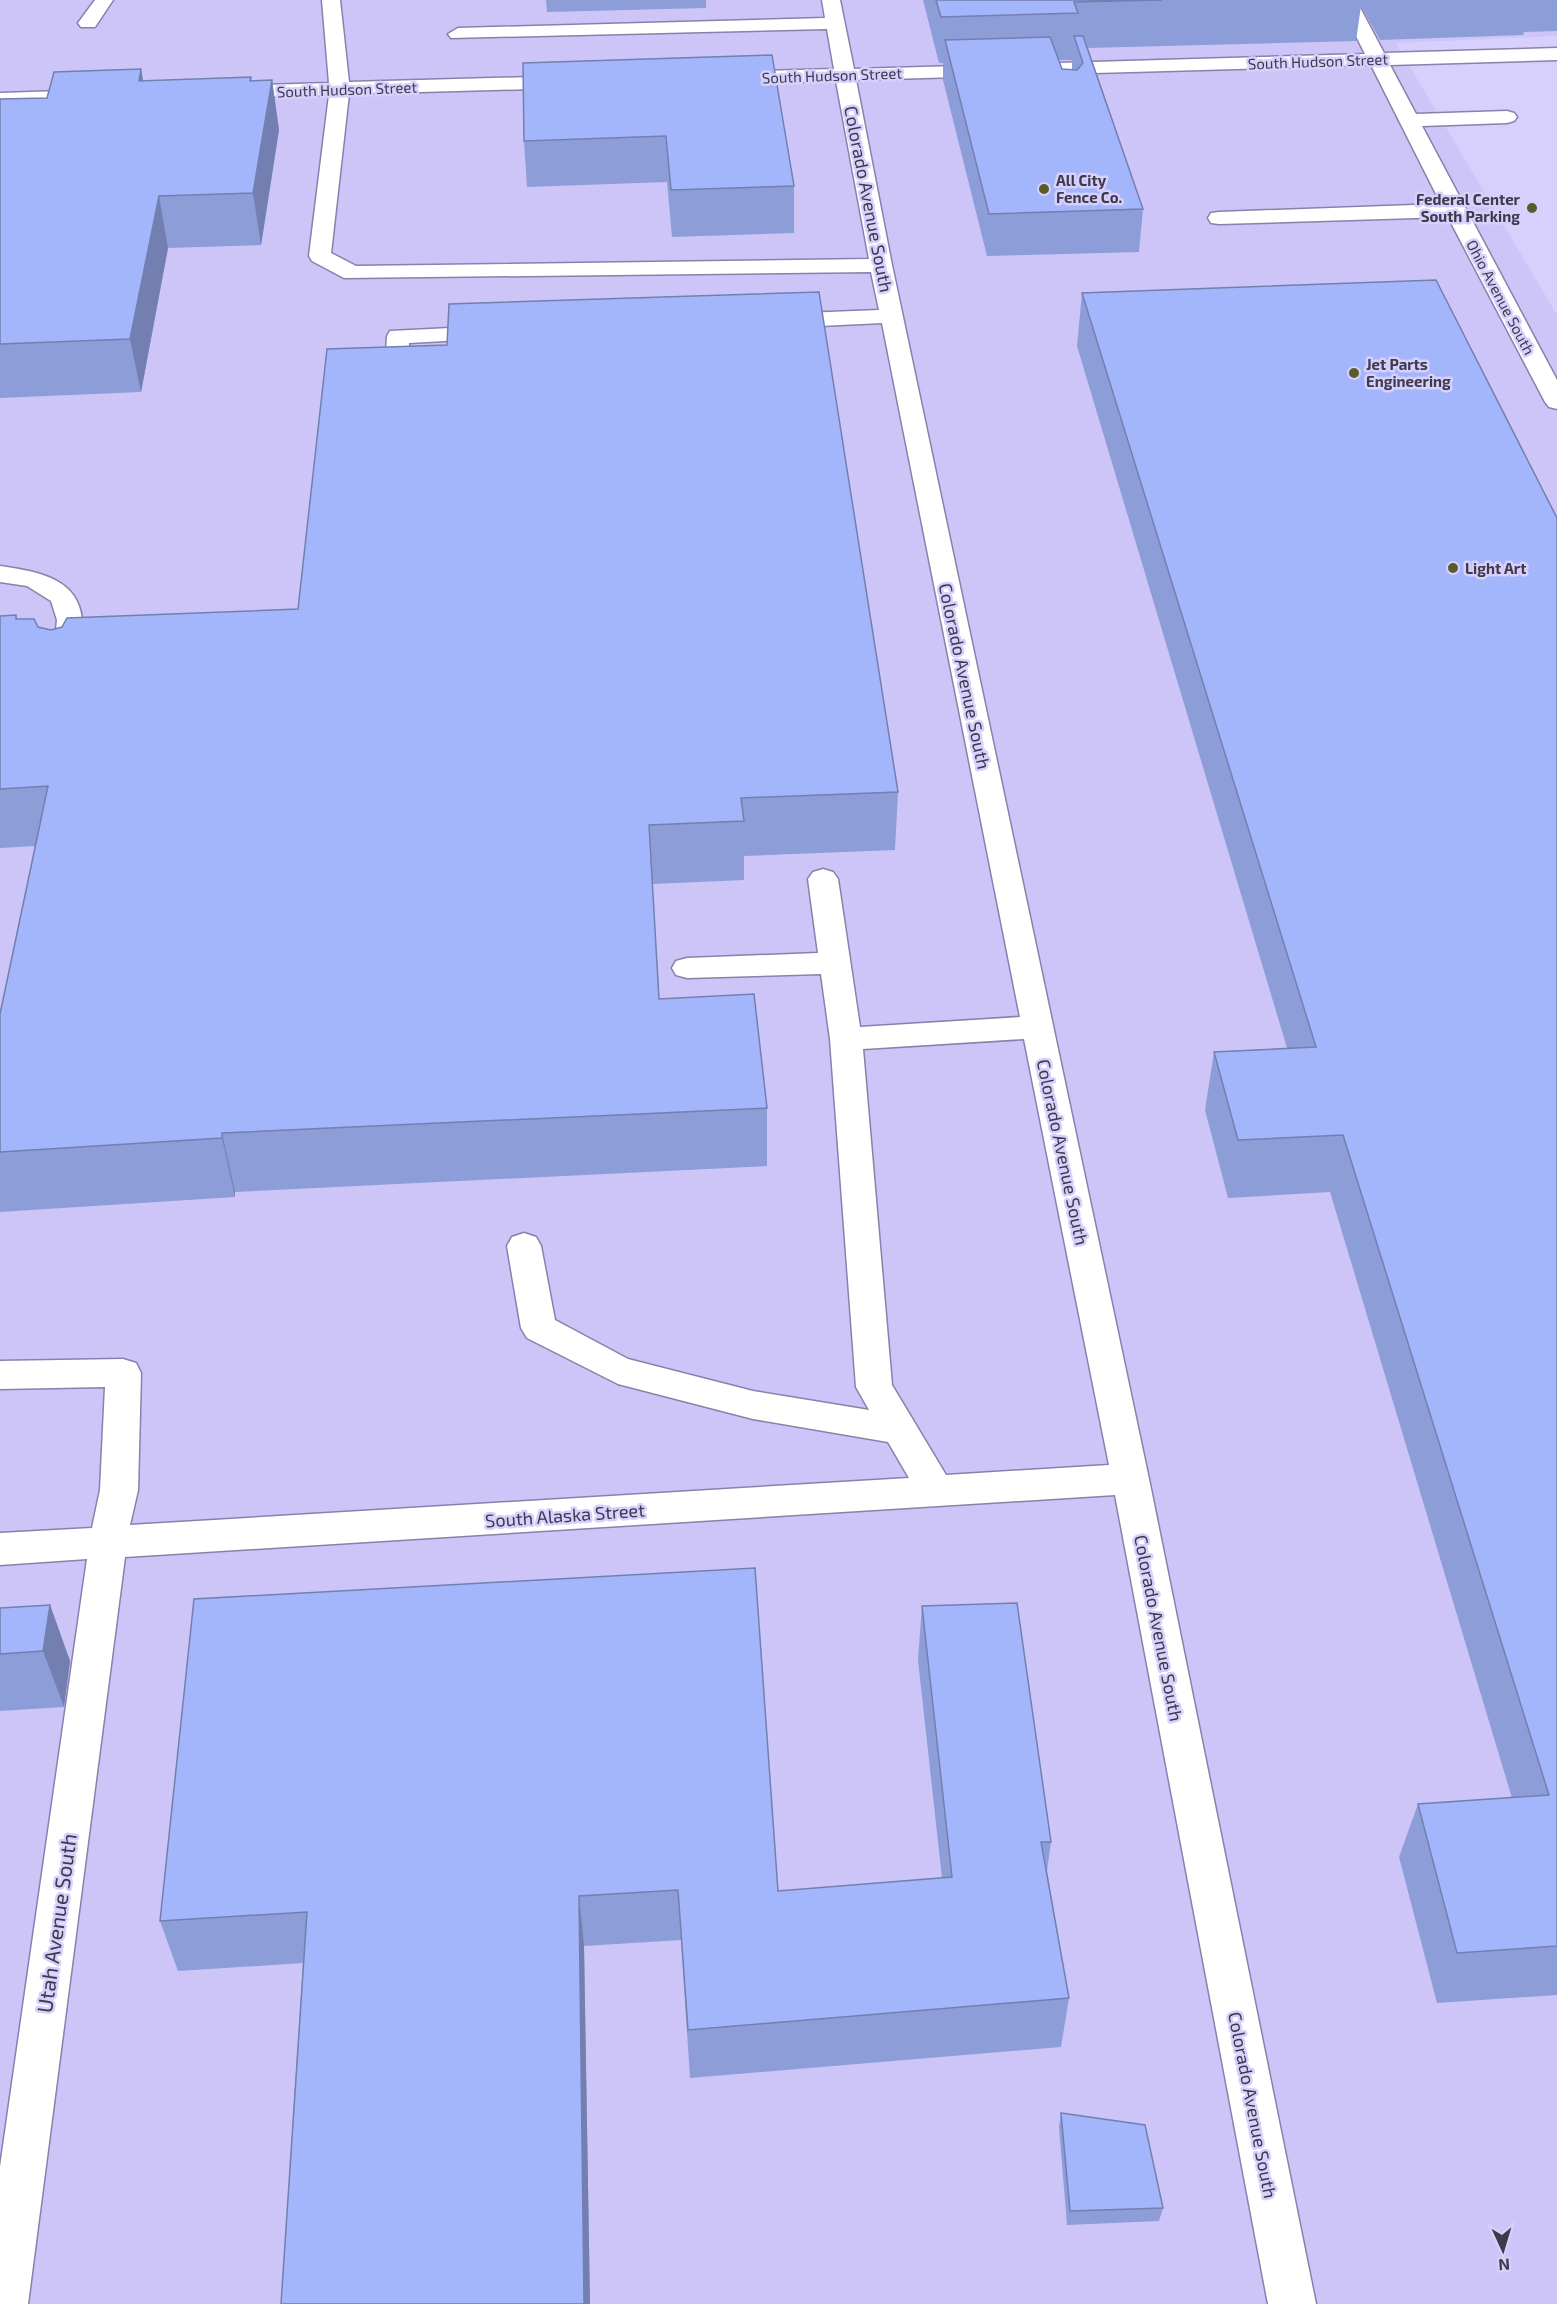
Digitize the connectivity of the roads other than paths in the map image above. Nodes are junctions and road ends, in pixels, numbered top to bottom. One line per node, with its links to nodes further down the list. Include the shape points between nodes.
1 (104, 0): 5 (street)
2 (331, 0): 12 (street)
3 (1347, 0): 8 (street, Ohio Avenue South)
4 (833, 11): 6 (street); 9 (street, Colorado Avenue South)
5 (88, 23)
6 (458, 34)
7 (1557, 54): 8 (street, South Hudson Street)
8 (1377, 59): 9 (street, South Hudson Street, via 1059,77); 17 (street, Ohio Avenue South)
9 (845, 74): 10 (street, South Hudson Street); 20 (street, Colorado Avenue South)
10 (716, 78)
11 (586, 82): 12 (street, South Hudson Street)
12 (340, 89): 13 (street, South Hudson Street); 20 (street, via 320,256 352,273)
13 (211, 93)
14 (117, 96): 15 (street)
15 (0, 99)
16 (1507, 117): 17 (street)
17 (1409, 120): 18 (street, Ohio Avenue South)
18 (1455, 210): 19 (street); 25 (street, Ohio Avenue South)
19 (1219, 218)
20 (881, 265): 21 (street, Colorado Avenue South)
21 (891, 316): 22 (street); 31 (street, Colorado Avenue South)
22 (762, 321)
23 (516, 332): 24 (street, via 398,336)
24 (396, 381)
25 (1557, 402)
26 (0, 574): 27 (street, via 34,579 63,597 70,620)
27 (64, 677)
28 (823, 879): 29 (street)
29 (835, 963): 30 (street); 32 (street)
30 (687, 968)
31 (1037, 1027): 32 (street); 36 (street, Colorado Avenue South)
32 (846, 1039): 35 (street, via 874,1387)
33 (524, 1246): 35 (street, via 539,1328 618,1370 753,1405)
34 (0, 1375): 38 (street, Utah Avenue South, via 123,1373 119,1490)
35 (900, 1430): 37 (street)
36 (1130, 1479): 37 (street, South Alaska Street); 41 (street, Colorado Avenue South)
37 (937, 1492): 38 (street, South Alaska Street)
38 (108, 1542): 39 (street, South Alaska Street); 40 (street, Utah Avenue South)
39 (0, 1549)
40 (4, 2304)
41 (1292, 2304)

